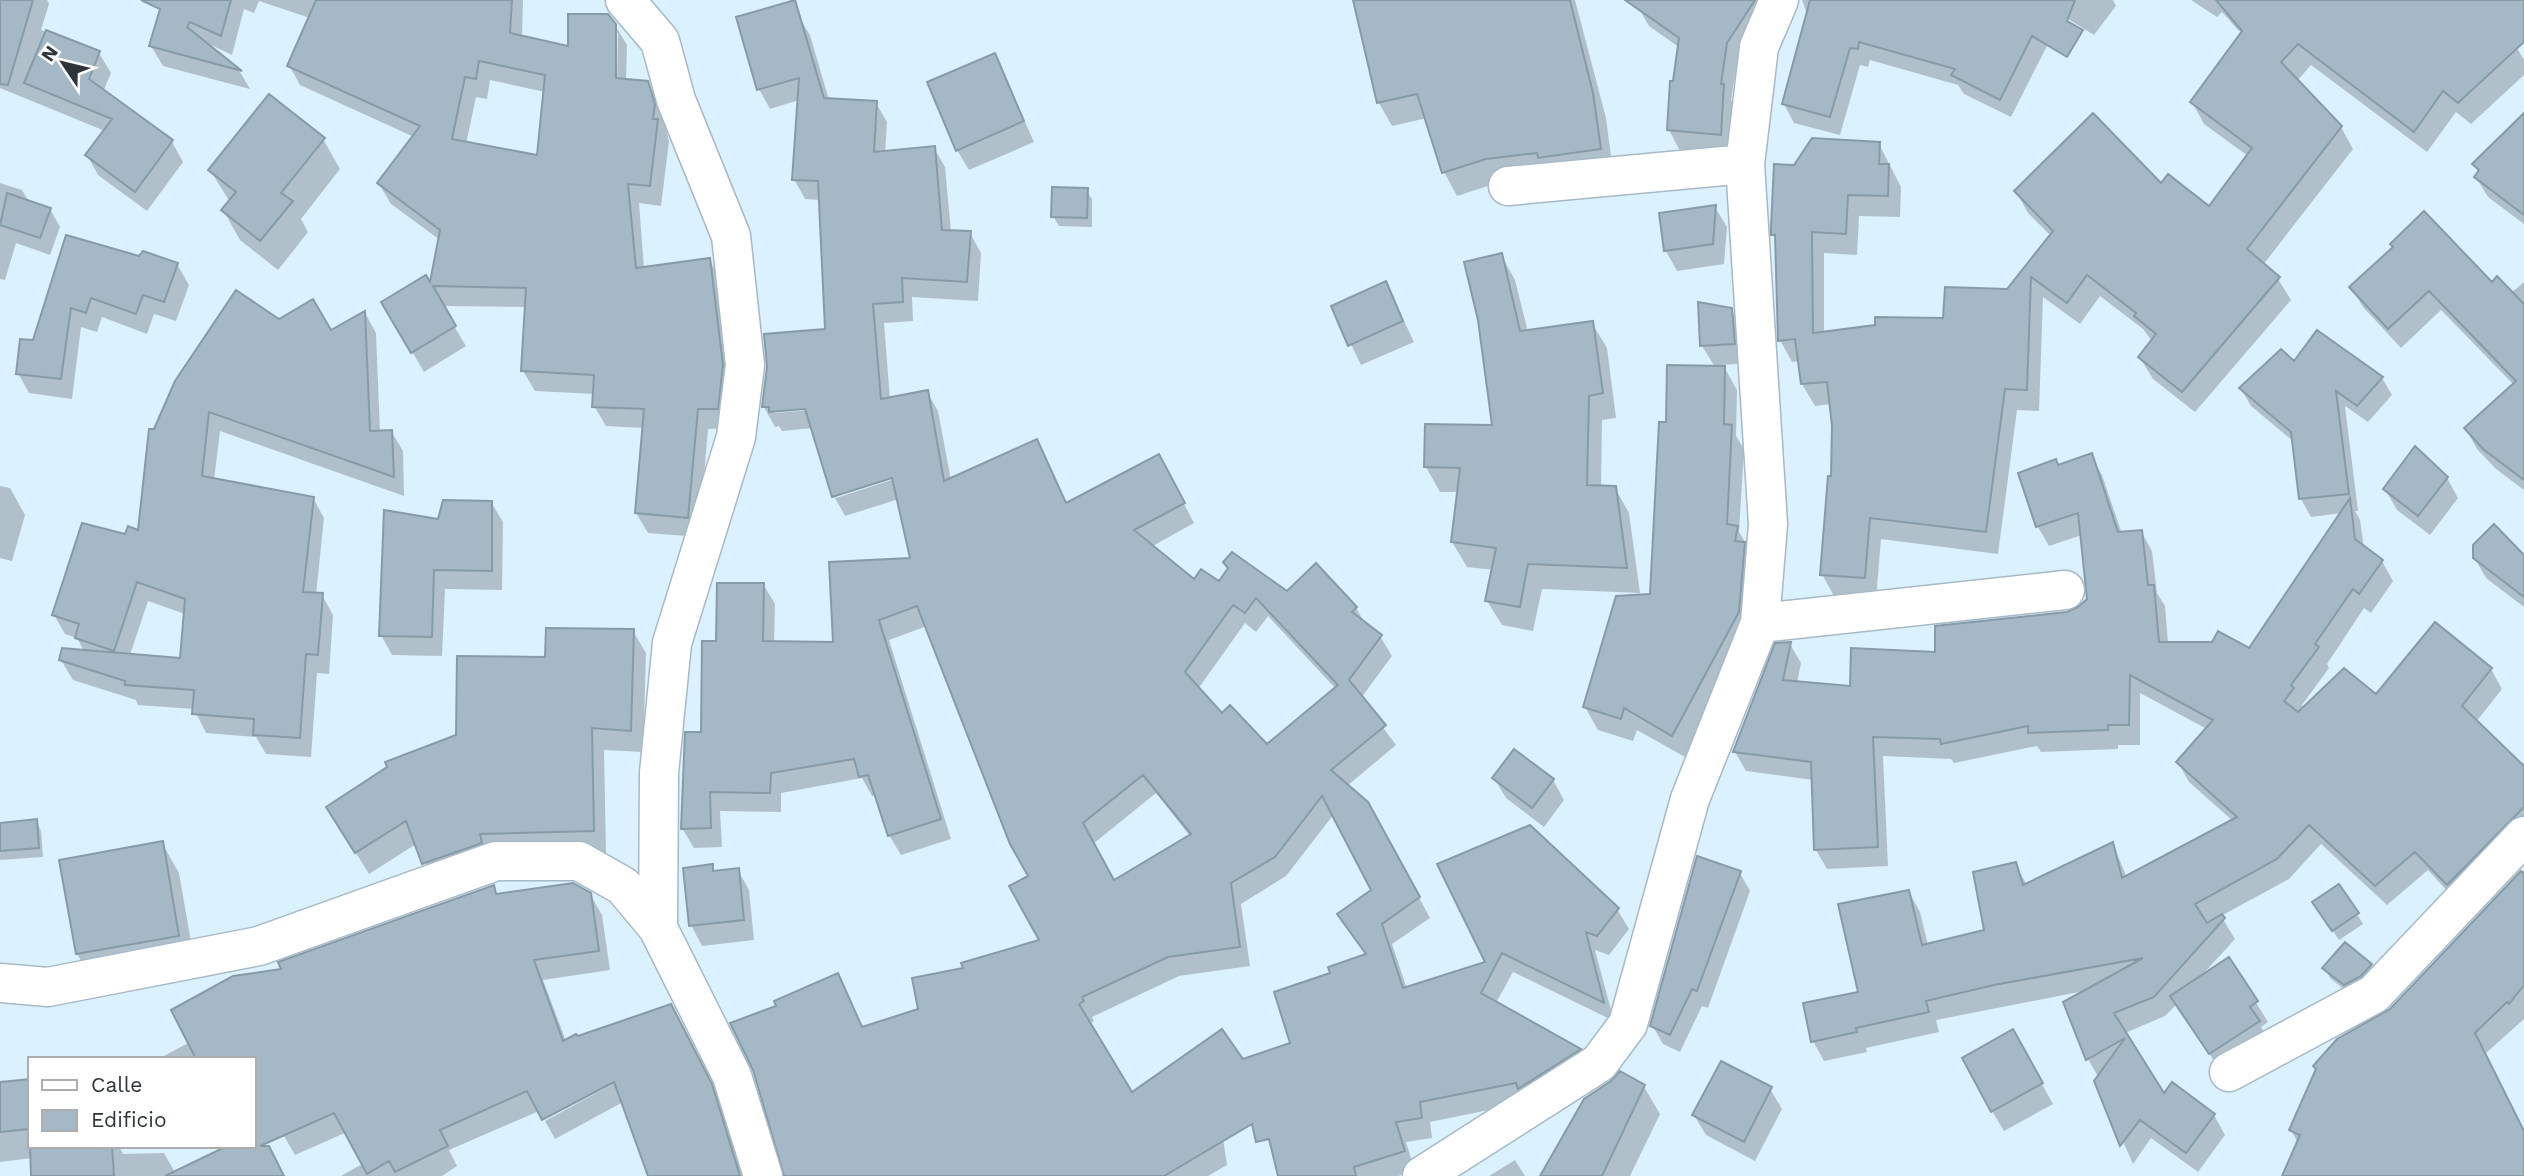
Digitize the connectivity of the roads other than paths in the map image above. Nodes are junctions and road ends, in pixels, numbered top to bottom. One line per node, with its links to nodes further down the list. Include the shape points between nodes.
1 (625, 0): 8 (street, via 660,41 676,100 731,236 745,365 736,437 672,643 659,773)
2 (1779, 0): 3 (street, via 1759,47)
3 (1745, 164): 4 (street); 6 (street, via 1768,524)
4 (1508, 186)
5 (2065, 590): 6 (street)
6 (1760, 623): 12 (street, via 1690,799 1628,1024 1598,1063)
7 (2524, 836): 10 (street, via 2374,994)
8 (658, 928): 9 (street, via 622,886 579,861 496,861 259,946 48,987); 11 (street, via 733,1076)
9 (0, 983)
10 (2229, 1072)
11 (763, 1176)
12 (1422, 1176)

